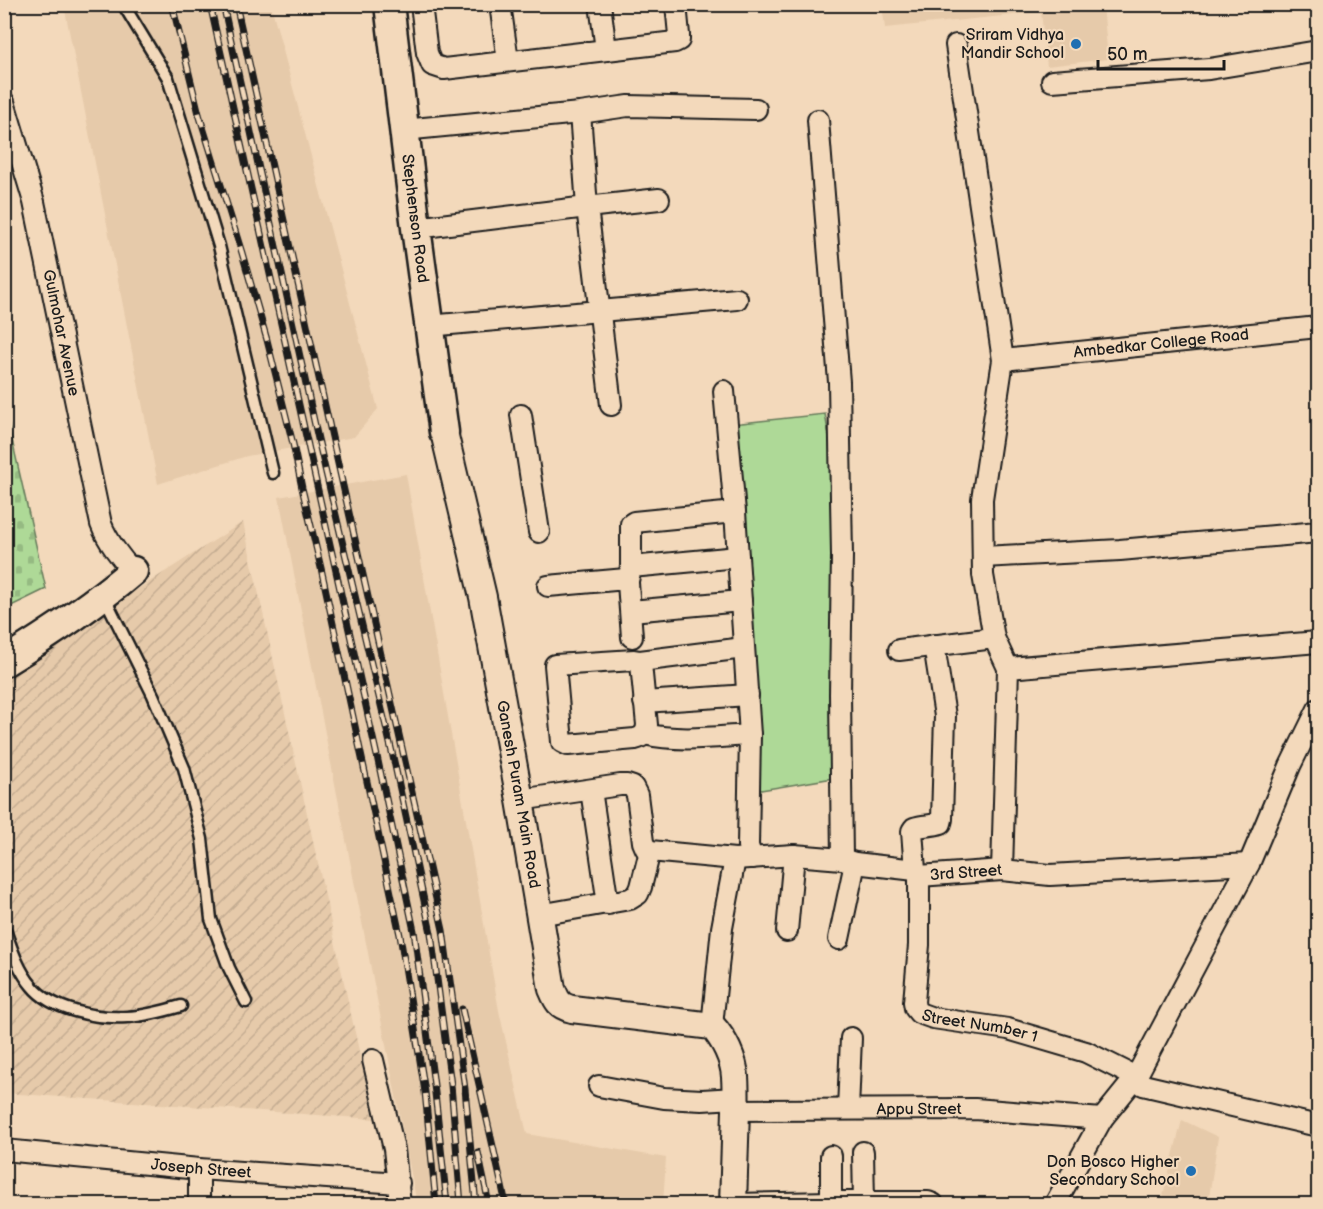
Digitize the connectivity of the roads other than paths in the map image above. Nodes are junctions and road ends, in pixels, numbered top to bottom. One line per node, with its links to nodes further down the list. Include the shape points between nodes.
1 (123, 4): 29 (lane, via 168,78 219,246)
2 (389, 4): 16 (main road, Stephenson Road)
3 (421, 4): 10 (street, via 432,65 444,69)
4 (501, 4): 10 (street)
5 (600, 4): 8 (street)
6 (676, 4): 8 (street, via 679,40)
7 (956, 45): 24 (street)
8 (606, 50): 10 (street)
9 (1318, 51): 11 (street, via 1209,69)
10 (508, 61)
11 (1052, 81)
12 (4, 102): 35 (street, Gulmohar Avenue, via 34,202 98,512 104,532)
13 (756, 109): 14 (street, via 628,106)
14 (580, 112): 16 (street); 18 (street)
15 (818, 120): 61 (street, via 839,382 840,694)
16 (403, 130): 19 (main road, Stephenson Road)
17 (659, 200): 18 (street)
18 (587, 207): 19 (street); 21 (street)
19 (416, 228): 22 (main road, Stephenson Road)
20 (737, 299): 21 (street)
21 (599, 311): 22 (street); 26 (street)
22 (428, 326): 28 (main road, Stephenson Road)
23 (1318, 327): 24 (street, Ambedkar College Road)
24 (1003, 360): 34 (street, via 982,499)
25 (724, 391): 30 (street)
26 (610, 405)
27 (521, 415): 31 (street)
28 (444, 432): 57 (street, Ganesh Puram Main Road, via 483,597)
29 (273, 474)
30 (735, 513): 33 (street); 36 (street, via 634,522)
31 (539, 532)
32 (1318, 532): 34 (street, via 1120,550)
33 (738, 557): 36 (street); 39 (street)
34 (983, 557): 42 (street)
35 (128, 566): 38 (main road); 45 (main road)
36 (629, 574): 37 (street, via 624,579); 40 (street)
37 (548, 586)
38 (104, 596): 49 (main road); 70 (lane, via 184,768 202,839 211,919)
39 (741, 601): 40 (street); 46 (street)
40 (631, 611): 41 (street)
41 (632, 637)
42 (994, 638): 44 (street); 50 (street)
43 (1318, 642): 50 (street)
44 (934, 645): 47 (street); 64 (street, via 945,716 942,819 912,831)
45 (4, 646)
46 (744, 648): 48 (street); 51 (street)
47 (899, 650)
48 (640, 661): 52 (street); 54 (street, via 555,665 563,744 635,739)
49 (4, 662)
50 (1008, 668): 63 (street)
51 (748, 695): 52 (street); 55 (street)
52 (644, 702): 54 (street)
53 (1318, 709): 62 (street)
54 (644, 734): 55 (street, via 694,738)
55 (750, 735): 60 (street, via 748,846)
56 (591, 790): 57 (street); 58 (street, via 633,787 638,795 643,842); 65 (street)
57 (520, 800): 66 (street, Ganesh Puram Main Road)
58 (650, 851): 60 (street, 3rd Street); 65 (street, via 638,894)
59 (794, 855): 60 (street, 3rd Street); 61 (street, 3rd Street); 68 (street)
60 (743, 858): 72 (street, via 730,878)
61 (848, 861): 64 (street, 3rd Street); 69 (street)
62 (1249, 864): 63 (street, 3rd Street, via 1050,875); 75 (street)
63 (1002, 870): 64 (street, 3rd Street)
64 (917, 873): 75 (street, Street Number 1, via 919,945 914,1002 919,1013 1008,1029 1086,1052)
65 (608, 904): 66 (street)
66 (539, 915): 72 (street, Ganesh Puram Main Road, via 552,989 562,1007)
67 (4, 927): 71 (lane, via 33,988 69,1010 126,1017)
68 (787, 931)
69 (839, 939)
70 (246, 1002)
71 (182, 1006)
72 (712, 1026): 77 (street, via 732,1062)
73 (851, 1038): 78 (street)
74 (373, 1060): 85 (street)
75 (1136, 1077): 79 (street); 80 (street, via 1143,1085)
76 (599, 1086): 77 (street, Appu Street, via 664,1098)
77 (736, 1104): 78 (street, Appu Street); 90 (street)
78 (848, 1108): 79 (street, Appu Street, via 975,1109)
79 (1102, 1119): 92 (street)
80 (1318, 1126)
81 (4, 1150): 84 (street, Joseph Street)
82 (863, 1152): 87 (street)
83 (831, 1156): 86 (street)
84 (199, 1169): 85 (street, Joseph Street); 88 (street)
85 (399, 1183): 89 (street)
86 (831, 1202): 87 (street); 90 (street)
87 (864, 1202): 91 (street)
88 (199, 1204)
89 (400, 1204)
90 (734, 1204)
91 (933, 1204)
92 (1055, 1204)

